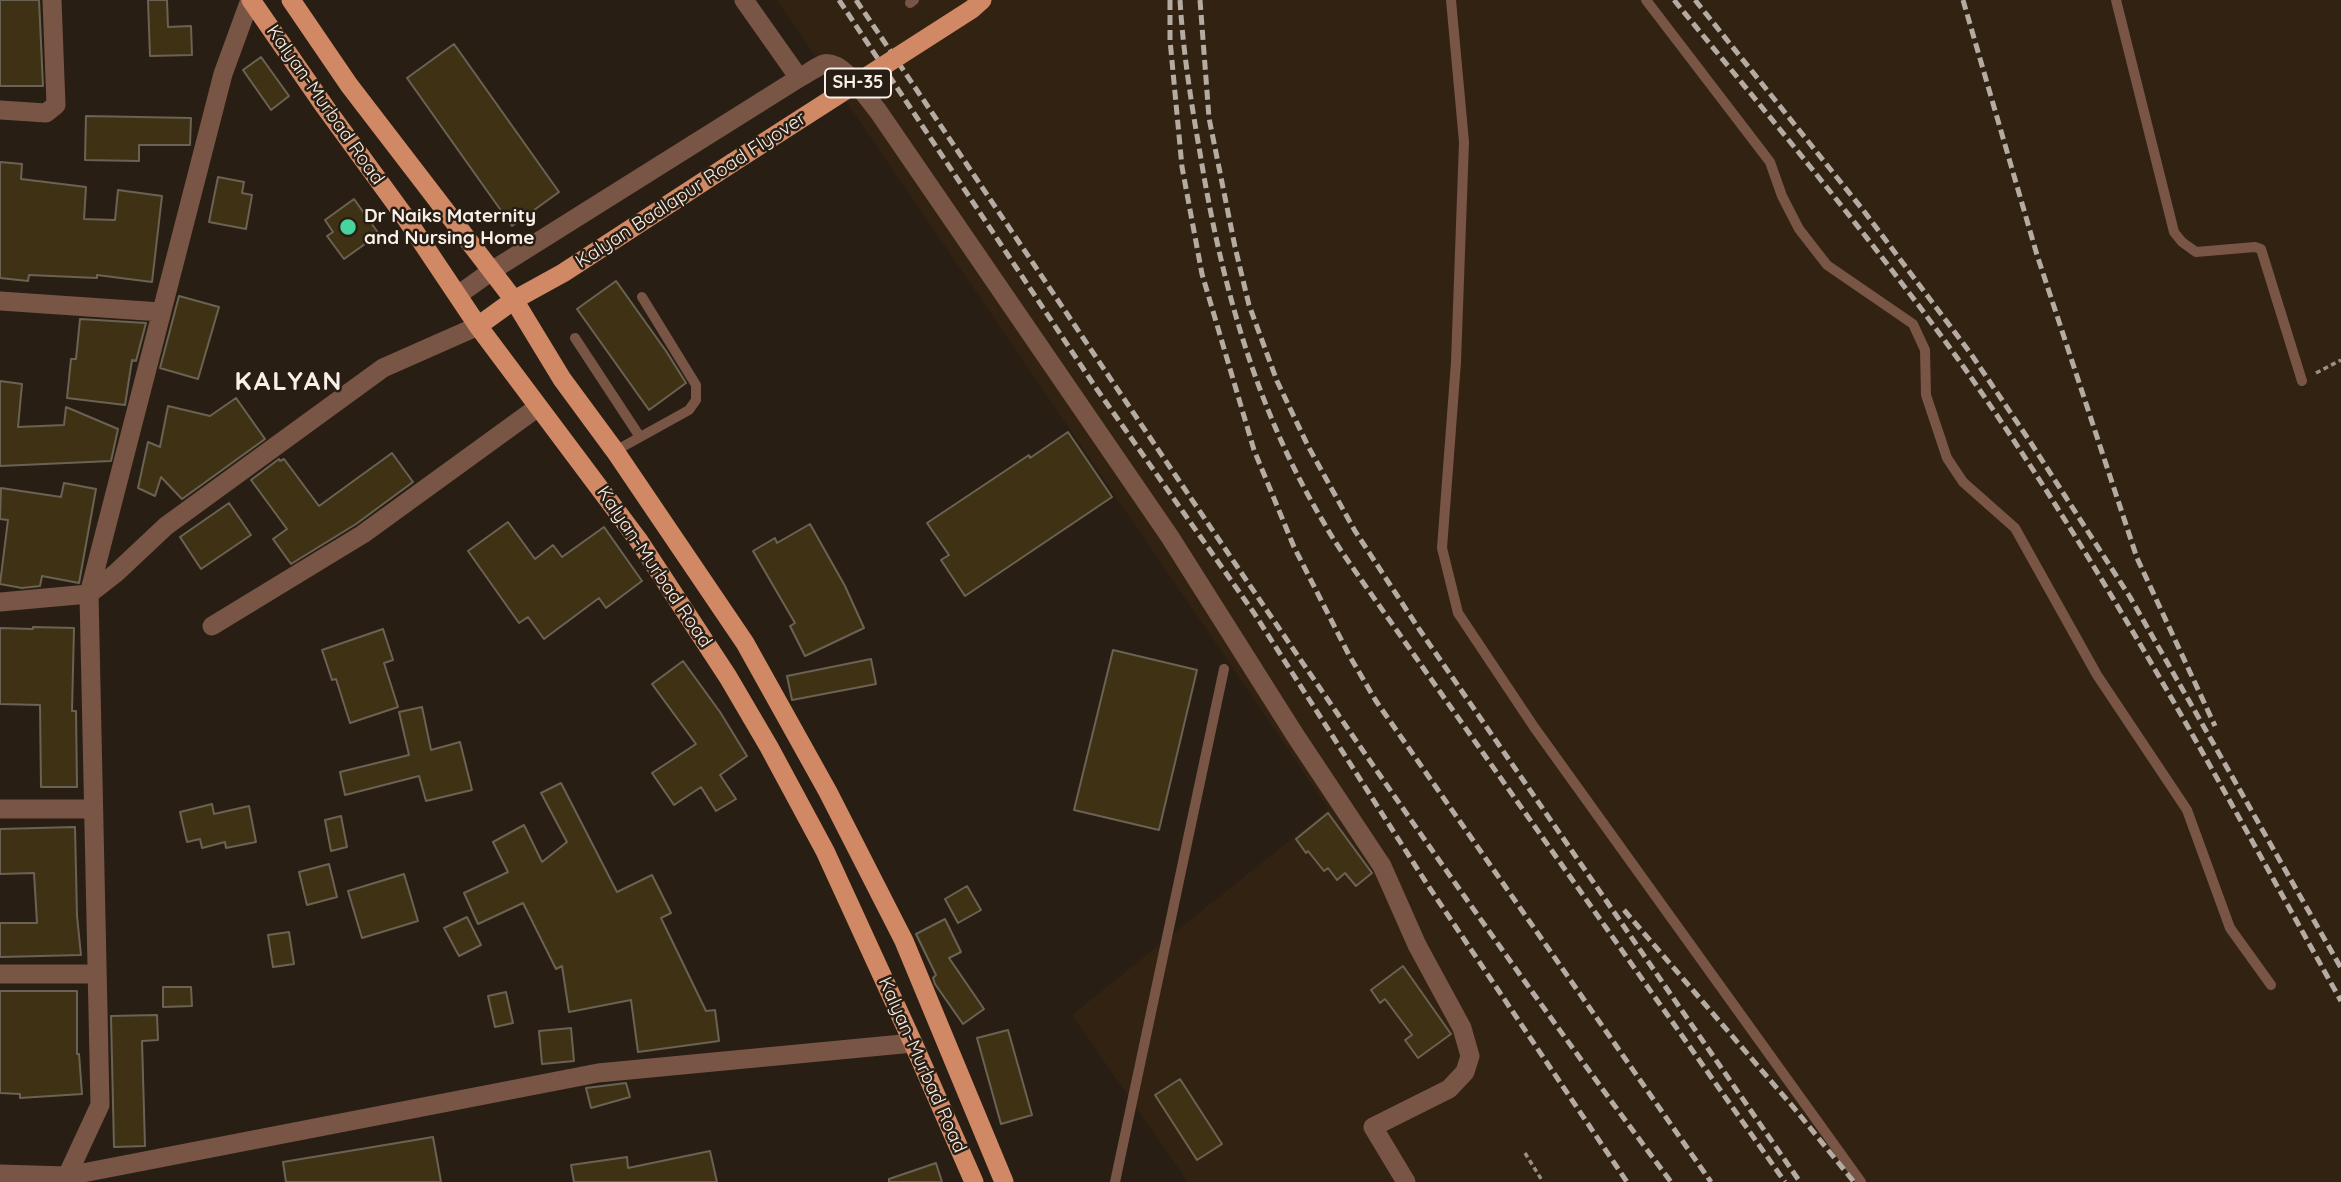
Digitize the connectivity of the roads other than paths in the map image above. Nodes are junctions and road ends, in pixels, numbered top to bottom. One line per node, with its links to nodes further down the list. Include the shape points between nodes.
1 (52, 0): 10 (street, via 56,105 46,113)
2 (251, 0): 12 (main road, Kalyan-Murbad Road); 16 (street, via 223,74)
3 (291, 0): 11 (main road, Kalyan-Murbad Road, via 349,85)
4 (744, 0): 9 (street)
5 (982, 0): 14 (main road, Kalyan Badlapur Road Flyover / SH-35, bridge, via 563,273)
6 (1451, 0): 39 (lane, via 1464,142 1457,362 1442,548 1458,613 1534,727)
7 (1646, 0): 31 (lane, via 1770,162 1799,229 1828,265 1913,324 1925,350 1926,395 1947,458 1963,482 2015,528 2097,675 2187,810 2230,928)
8 (2116, 0): 19 (lane, via 2174,232 2196,252 2261,249)
9 (799, 78): 11 (street); 38 (street, via 835,64 878,111 1170,537 1382,866 1417,945 1462,1028 1470,1056 1465,1072 1449,1089 1373,1127)
10 (0, 110)
11 (493, 270): 12 (street); 14 (main road, Kalyan-Murbad Road)
12 (458, 295): 17 (main road, Kalyan-Murbad Road)
13 (642, 297): 21 (lane, via 697,391 689,410)
14 (514, 300): 17 (main road, SH-35); 22 (main road, Kalyan-Murbad Road, via 562,379)
15 (0, 302): 16 (street)
16 (162, 312): 23 (street)
17 (478, 327): 20 (main road, Kalyan-Murbad Road); 23 (street, via 383,368 166,526)
18 (575, 338): 21 (lane)
19 (2302, 381)
20 (538, 407): 25 (street, via 363,534); 32 (main road, Kalyan-Murbad Road, via 639,541 755,723 825,851)
21 (640, 437): 22 (lane)
22 (615, 451): 36 (main road, Kalyan-Murbad Road, via 745,643 828,792 904,941)
23 (89, 594): 24 (street); 28 (street)
24 (0, 602)
25 (212, 626)
26 (1224, 669): 37 (lane)
27 (0, 809): 28 (street)
28 (93, 809): 30 (street)
29 (0, 974): 30 (street)
30 (96, 974): 34 (street, via 100,1105)
31 (2271, 985)
32 (914, 1043): 34 (street, via 598,1073); 35 (main road, Kalyan-Murbad Road)
33 (0, 1174): 34 (street)
34 (64, 1179)
35 (974, 1182)
36 (1004, 1182)
37 (1115, 1182)
38 (1406, 1182)
39 (1861, 1182)

